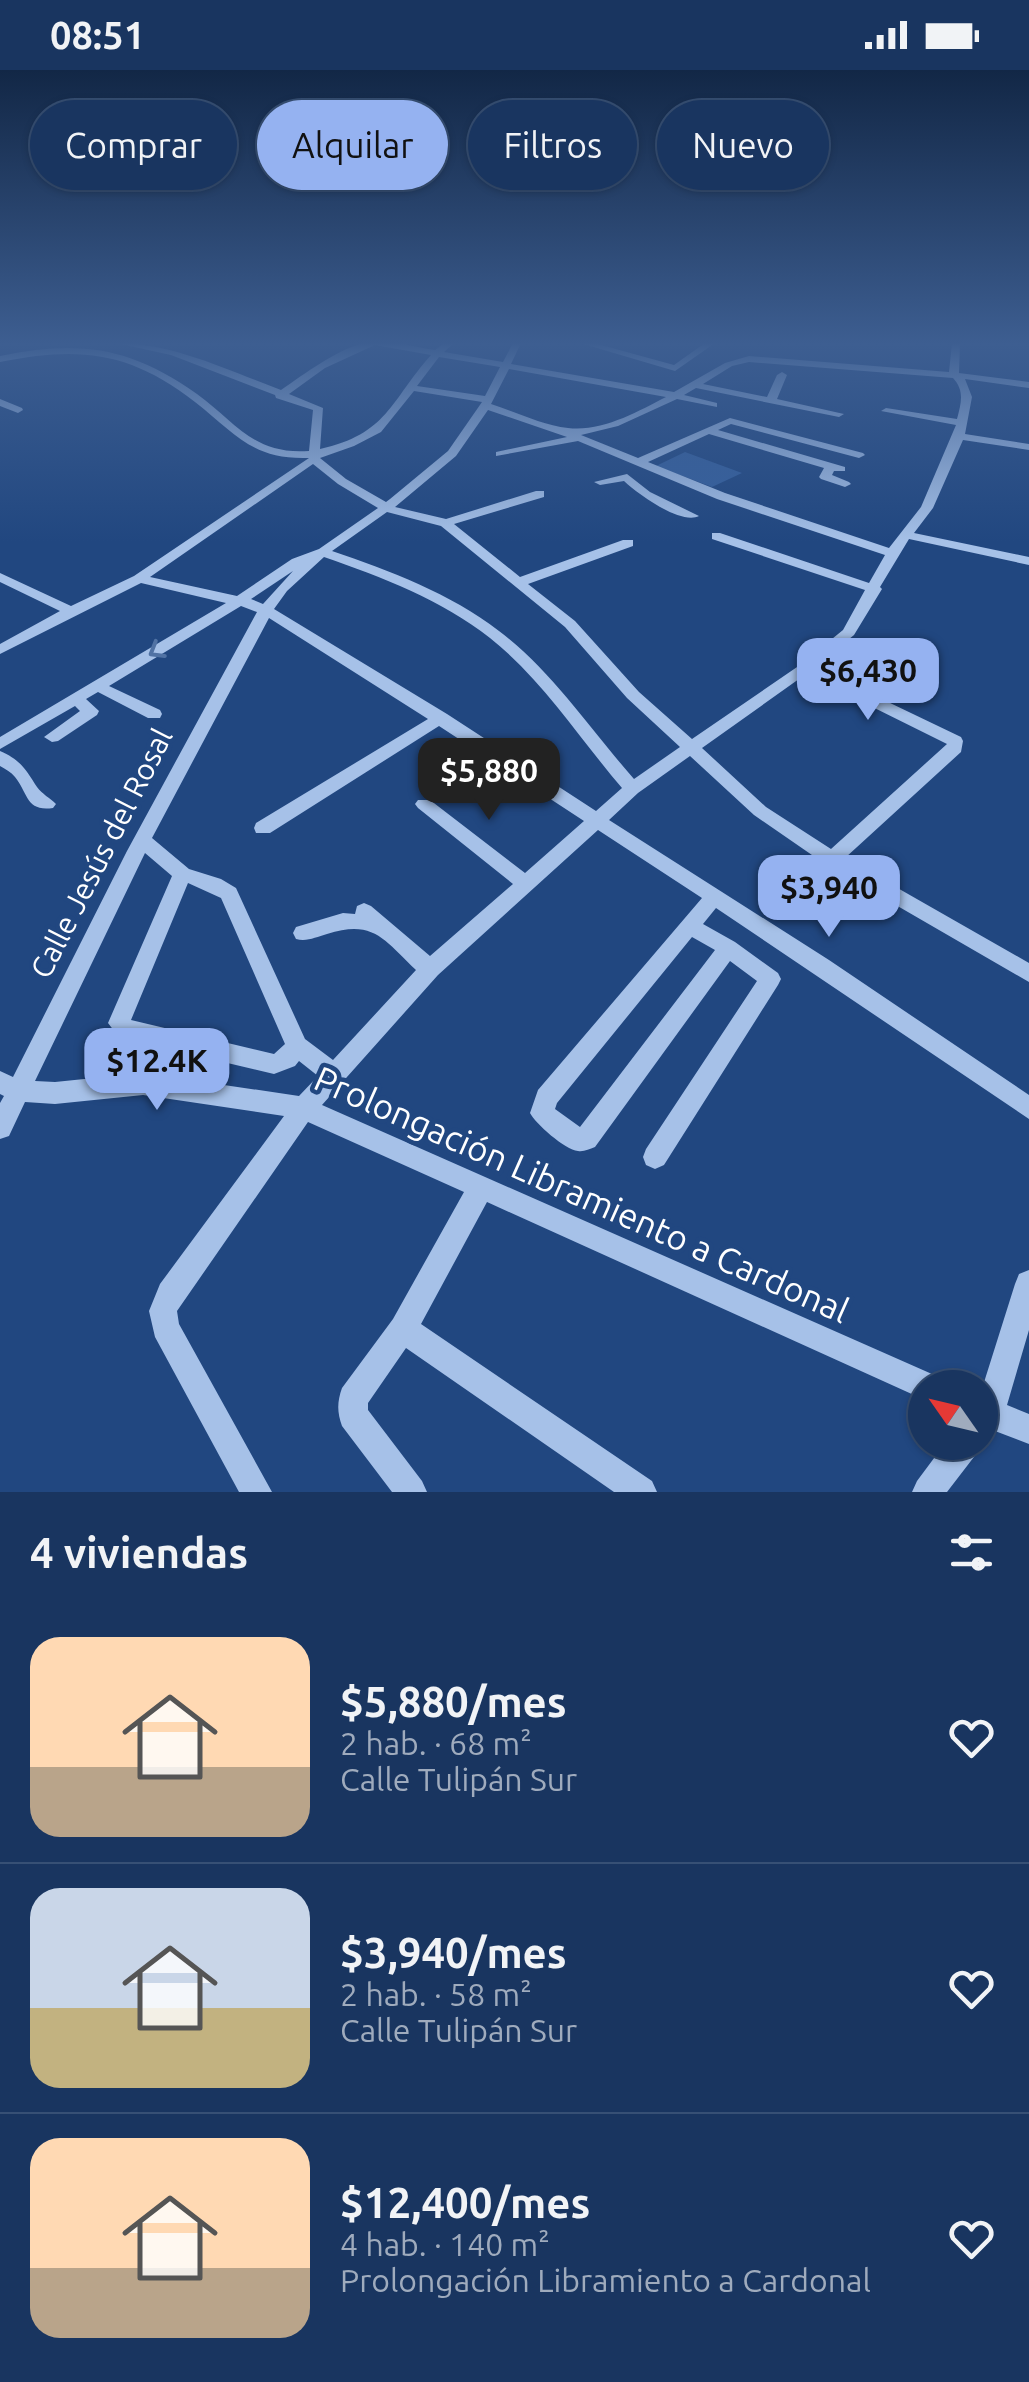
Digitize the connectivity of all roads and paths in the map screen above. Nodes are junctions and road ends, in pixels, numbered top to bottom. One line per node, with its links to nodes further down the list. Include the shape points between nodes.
1 (211, 409): 20 (street, via 262,450)
2 (318, 409): 14 (street)
3 (394, 409): 16 (street)
4 (484, 409): 26 (street, via 454,452)
5 (505, 409): 13 (street)
6 (644, 409): 13 (street, via 600,430)
7 (816, 409): 10 (street)
8 (962, 409): 12 (street)
9 (886, 411): 12 (street)
10 (839, 414)
11 (706, 430): 19 (street, via 730,421); 21 (street); 23 (street, via 836,467 825,477)
12 (961, 430): 17 (street); 28 (street, via 927,508)
13 (563, 431): 15 (street)
14 (318, 438): 16 (street); 20 (street)
15 (577, 438): 18 (street); 21 (street)
16 (358, 441): 20 (street)
17 (1029, 447)
18 (500, 454)
19 (859, 455)
20 (315, 457): 26 (street); 36 (street)
21 (638, 462): 25 (street)
22 (600, 482): 25 (street, via 627,476 688,520)
23 (845, 484)
24 (540, 494): 27 (street)
25 (721, 496): 33 (street)
26 (387, 507): 27 (street); 32 (street)
27 (445, 522): 37 (street)
28 (908, 534): 33 (street); 34 (street)
29 (716, 536): 38 (street)
30 (1029, 540): 34 (street)
31 (628, 543): 37 (street)
32 (321, 552): 39 (street); 41 (street, Calle Jesús del Rosal); 52 (street, via 423,591 494,635)
33 (892, 552): 38 (street)
34 (1022, 559)
35 (0, 577): 40 (street)
36 (139, 579): 39 (street); 40 (street)
37 (520, 582): 50 (street, via 570,624)
38 (875, 589): 43 (street, via 849,632)
39 (240, 601): 41 (street); 44 (street, one-way to 44)
40 (71, 610): 42 (street)
41 (265, 611): 47 (street); 57 (street, Calle Jesús del Rosal)
42 (0, 650)
43 (805, 668): 50 (street); 58 (street, via 956,741)
44 (97, 686): 45 (street); 46 (street)
45 (75, 700): 48 (street, via 91,711); 49 (street)
46 (154, 714)
47 (440, 718): 55 (street); 56 (street)
48 (52, 738)
49 (0, 744)
50 (690, 750): 52 (street); 58 (street, via 760,811)
51 (0, 757): 53 (street)
52 (632, 789): 55 (street)
53 (47, 804)
54 (424, 804): 60 (street)
55 (597, 820): 60 (street); 61 (street)
56 (262, 828)
57 (142, 840): 59 (street); 69 (street, Calle Jesús del Rosal)
58 (832, 859): 66 (street)
59 (182, 874): 67 (street, via 229,893); 67 (street, via 119,1023 274,1064)
60 (524, 882): 65 (street)
61 (714, 898): 62 (street); 71 (street)
62 (690, 926): 64 (street); 64 (street, via 546,1098 542,1113 578,1140 586,1138)
63 (303, 934): 65 (street, via 369,917)
64 (728, 948): 73 (street, via 770,979)
65 (430, 968): 68 (street)
66 (1029, 973)
67 (297, 1046): 68 (street)
68 (334, 1074): 70 (street)
69 (9, 1086): 70 (street, Prolongación Libramiento a Cardonal, via 55,1093 143,1084); 72 (street, Calle Jesús del Rosal)
70 (304, 1108): 74 (street, Prolongación Libramiento a Cardonal); 82 (street, via 163,1311)
71 (1029, 1108)
72 (0, 1128)
73 (655, 1157)
74 (481, 1187): 76 (street); 78 (street, Prolongación Libramiento a Cardonal)
75 (1029, 1284): 77 (street)
76 (403, 1329): 83 (street, via 352,1400 353,1415); 84 (street)
77 (998, 1373)
78 (908, 1378)
79 (998, 1420): 80 (street)
80 (1029, 1428)
81 (952, 1460): 85 (street)
82 (256, 1492)
83 (411, 1492)
84 (641, 1492)
85 (928, 1492)

